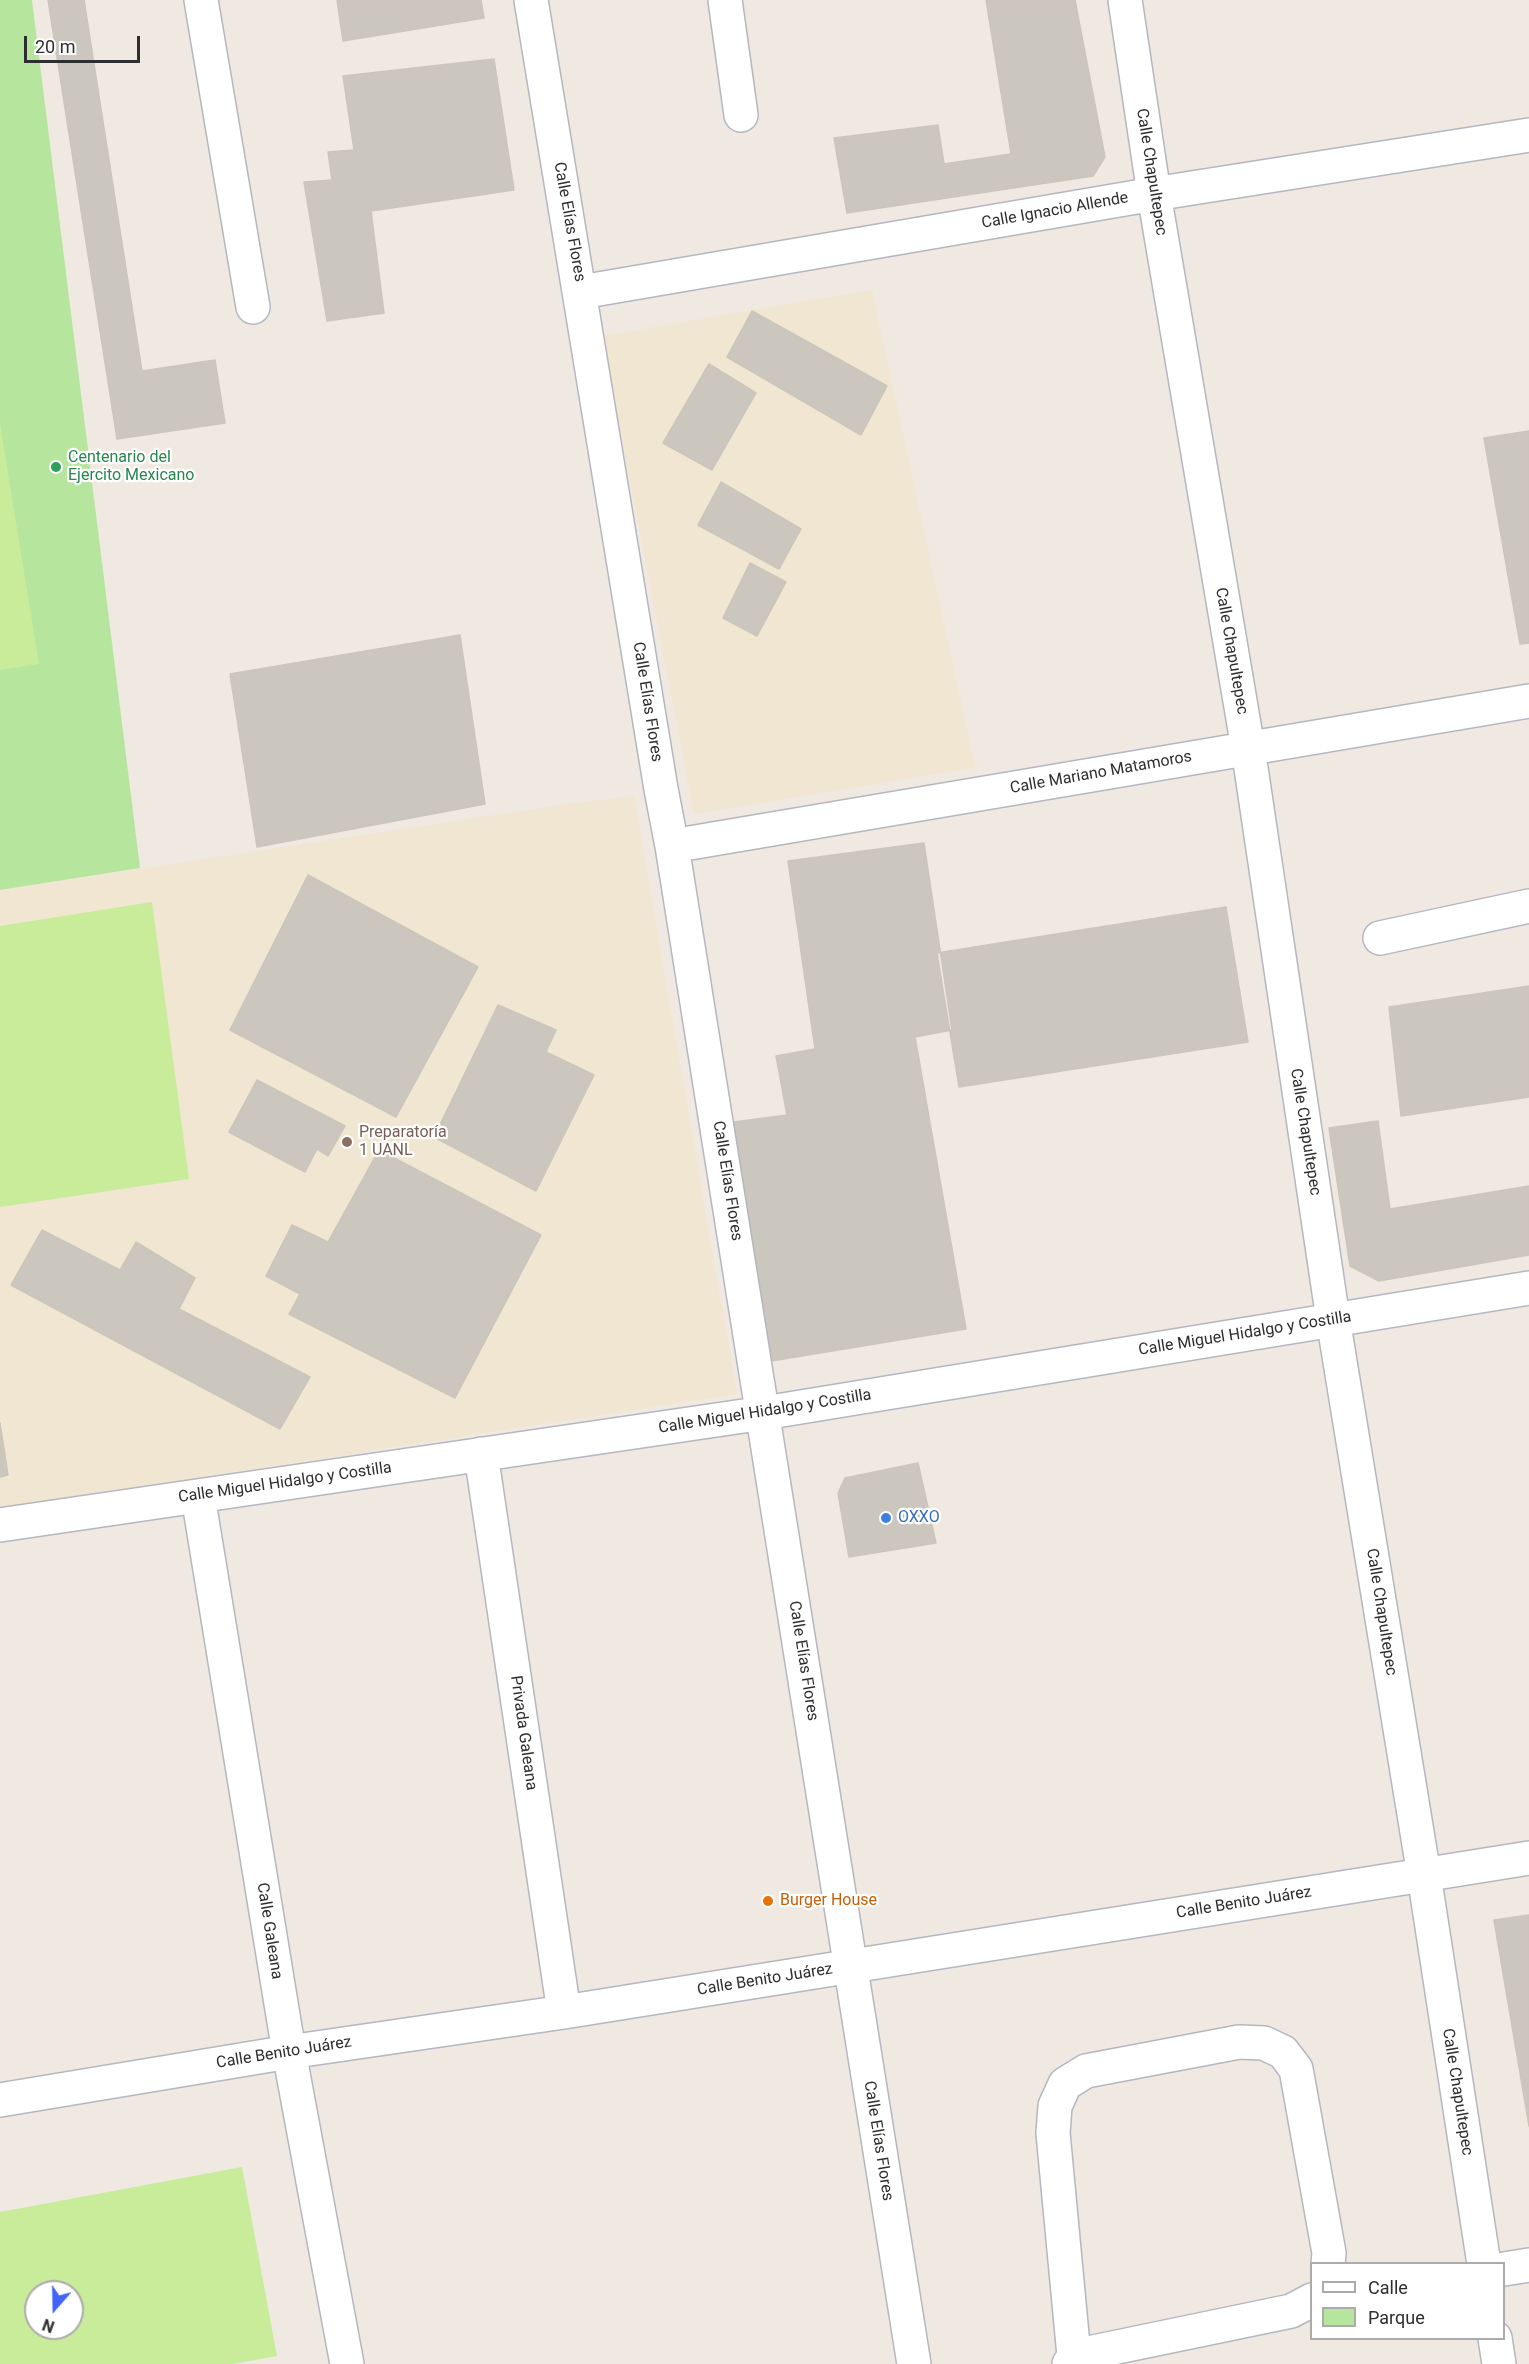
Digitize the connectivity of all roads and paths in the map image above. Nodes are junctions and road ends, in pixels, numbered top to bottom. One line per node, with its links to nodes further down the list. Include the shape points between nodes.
1 (201, 0): 9 (street)
2 (531, 0): 8 (street, Calle Elías Flores)
3 (725, 0): 5 (street)
4 (1125, 0): 7 (street, Calle Chapultepec)
5 (741, 115)
6 (1529, 135): 7 (street, Calle Ignacio Allende)
7 (1154, 194): 8 (street, Calle Ignacio Allende); 11 (street, Calle Chapultepec)
8 (581, 292): 12 (street, Calle Elías Flores)
9 (254, 307)
10 (1529, 701): 11 (street, Calle Mariano Matamoros)
11 (1248, 748): 12 (street, Calle Mariano Matamoros); 16 (street, Calle Chapultepec)
12 (672, 846): 17 (street, Calle Elías Flores)
13 (1529, 906): 14 (street)
14 (1380, 938)
15 (1529, 1288): 16 (street, Calle Miguel Hidalgo y Costilla)
16 (1333, 1319): 17 (street, Calle Miguel Hidalgo y Costilla); 22 (street, Calle Chapultepec)
17 (764, 1413): 18 (street, Calle Miguel Hidalgo y Costilla); 23 (street, Calle Elías Flores)
18 (481, 1454): 19 (street, Calle Miguel Hidalgo y Costilla); 24 (street, Privada Galeana)
19 (198, 1496): 20 (street, Calle Miguel Hidalgo y Costilla); 25 (street, Calle Galeana)
20 (0, 1524)
21 (1529, 1858): 22 (street, Calle Benito Juárez)
22 (1424, 1875): 23 (street, Calle Benito Juárez); 28 (street, Calle Chapultepec)
23 (850, 1966): 24 (street, Calle Benito Juárez); 35 (street, Calle Elías Flores)
24 (564, 2012): 25 (street, Calle Benito Juárez)
25 (289, 2052): 26 (street, Calle Benito Juárez); 34 (street, Calle Galeana)
26 (1, 2093)
27 (1328, 2262): 33 (street, via 1296,2069 1283,2052 1264,2043 1239,2042 1086,2071 1065,2084 1055,2106 1053,2133)
28 (1484, 2262)
29 (1529, 2265): 30 (street)
30 (1505, 2269)
31 (1310, 2301): 33 (street, via 1292,2311)
32 (1495, 2340): 36 (street)
33 (1071, 2360)
34 (347, 2364)
35 (914, 2364)
36 (1499, 2364)

